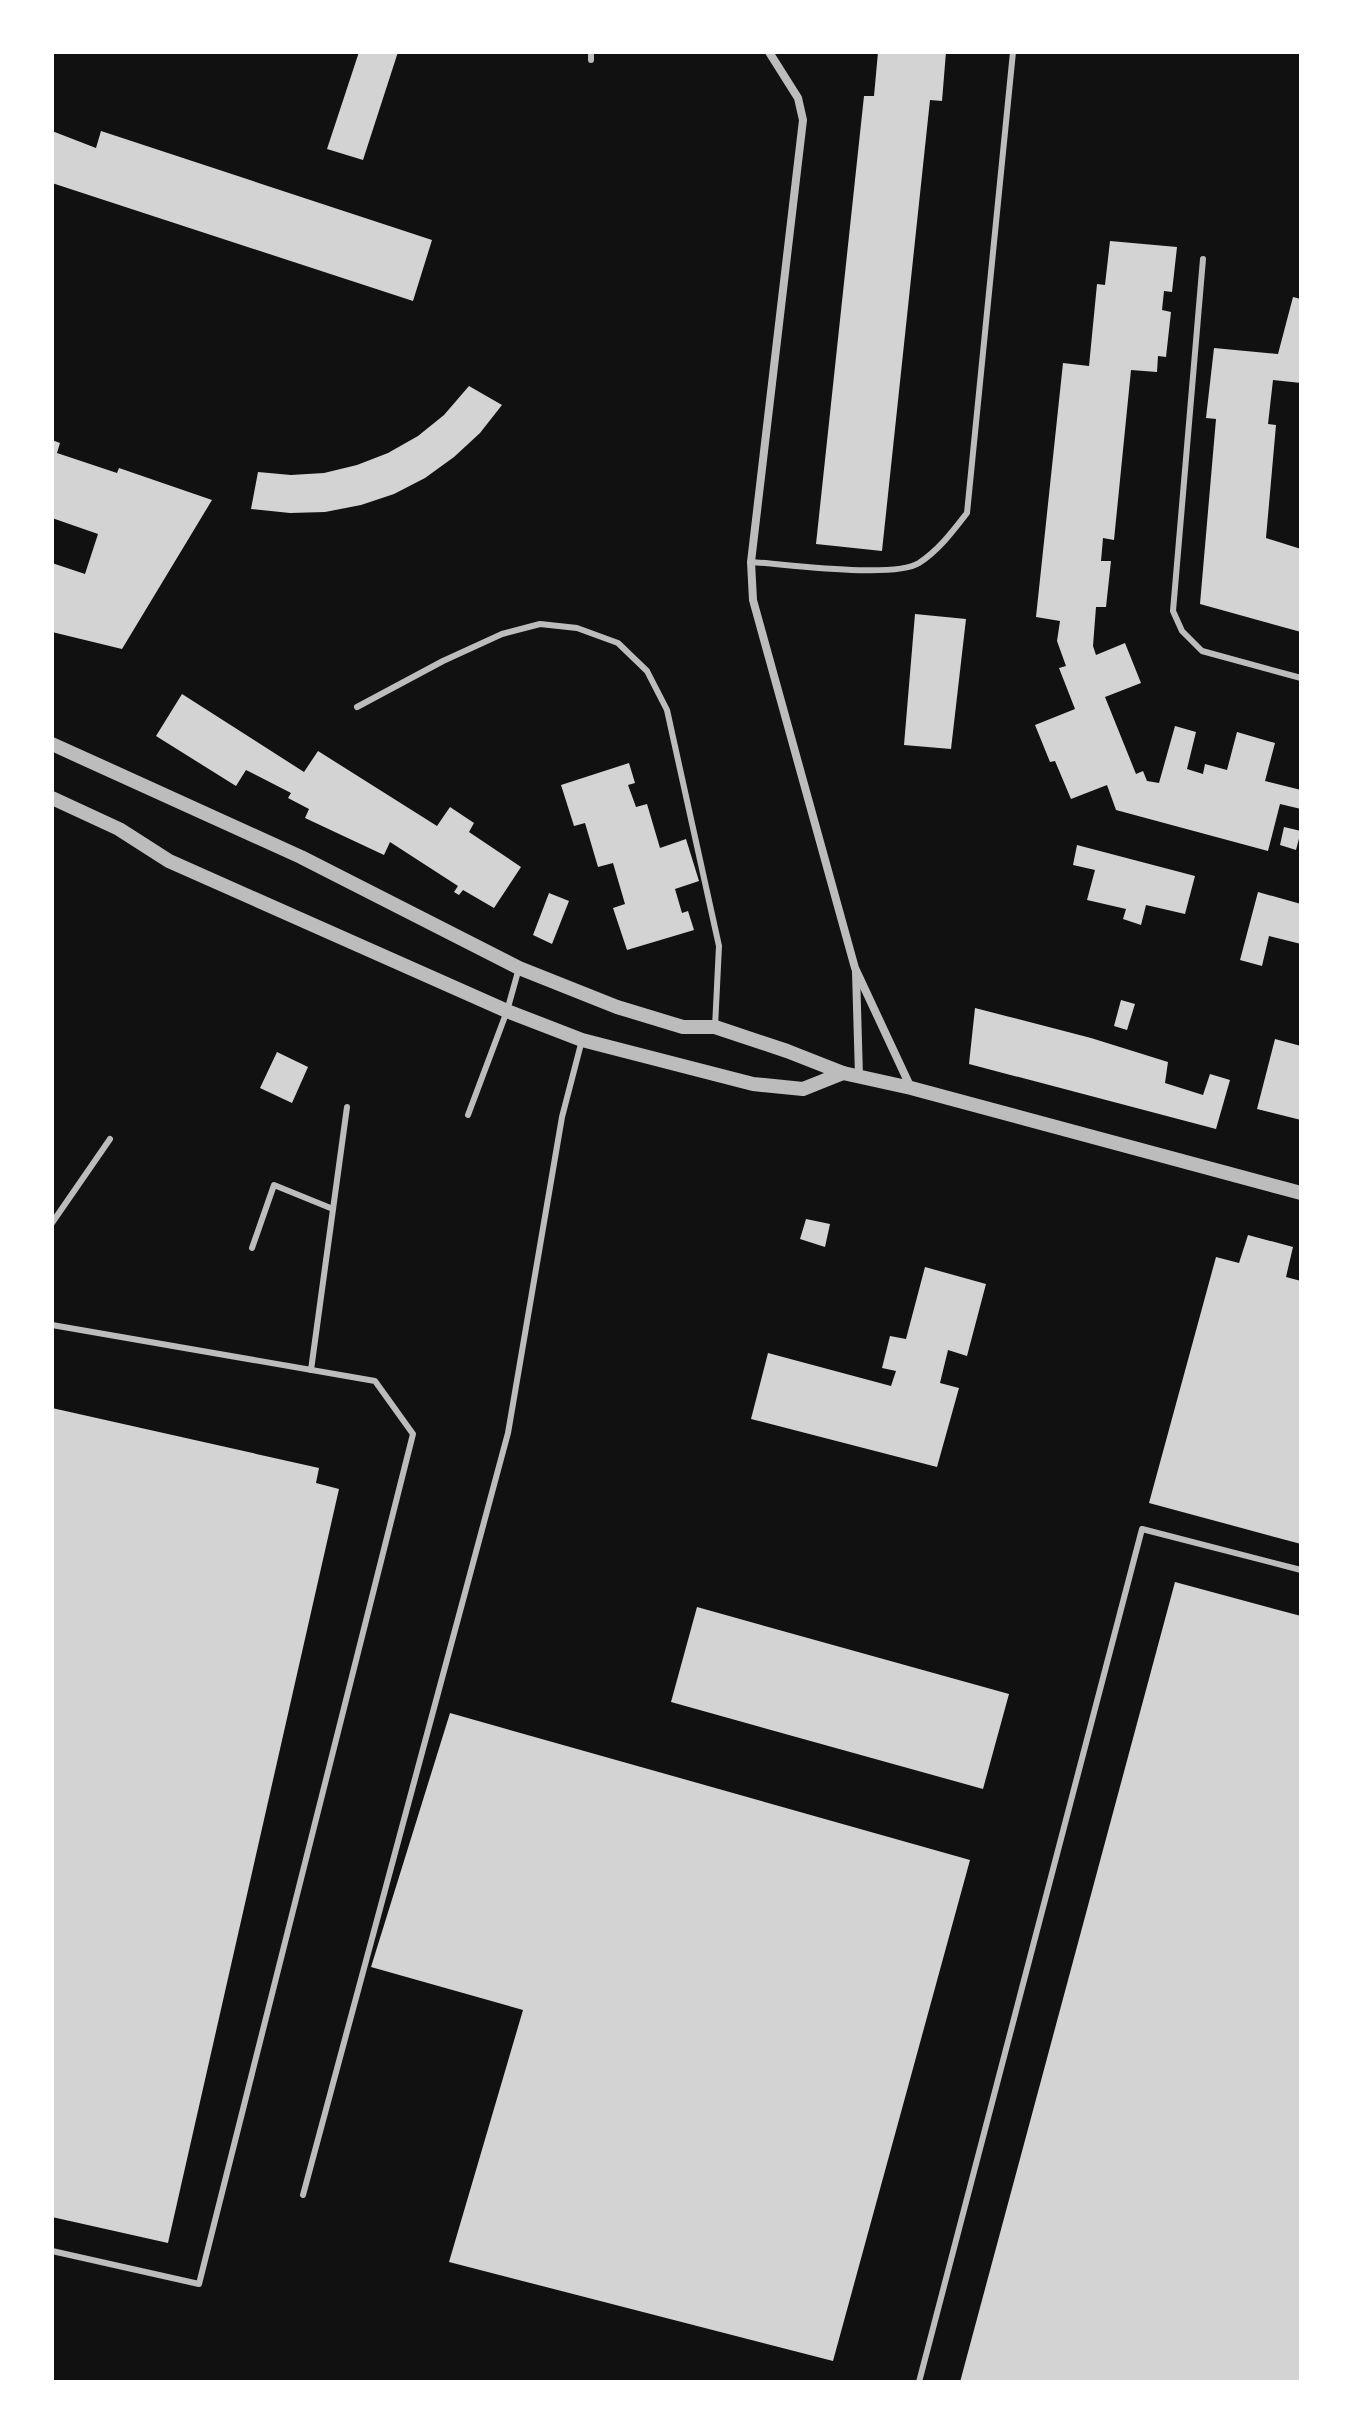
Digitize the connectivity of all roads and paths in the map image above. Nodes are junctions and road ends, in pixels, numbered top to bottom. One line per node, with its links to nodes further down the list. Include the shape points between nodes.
1 (769, 52): 4 (street, via 798,98 803,120)
2 (1013, 52): 4 (lane, via 967,513 941,546 917,565 888,570)
3 (1203, 259): 5 (lane, via 1173,611 1182,631 1202,651)
4 (751, 562): 10 (street, via 753,600)
5 (1301, 678)
6 (357, 707): 12 (lane, via 502,634 540,624 577,628 618,643 647,671 667,710 719,946)
7 (52, 744): 9 (street, via 301,857)
8 (52, 798): 11 (street, via 119,829 169,861)
9 (519, 968): 11 (lane); 12 (street, via 683,1027)
10 (855, 968): 15 (street); 16 (street)
11 (507, 1011): 13 (street); 18 (lane)
12 (715, 1027): 14 (street)
13 (582, 1040): 14 (street, via 753,1084 803,1089); 27 (lane, via 562,1117 508,1433)
14 (843, 1073): 15 (street)
15 (859, 1076): 16 (street)
16 (911, 1088): 20 (street)
17 (347, 1107): 21 (lane)
18 (468, 1115)
19 (110, 1139): 22 (lane)
20 (1301, 1193)
21 (333, 1209): 23 (lane, via 274,1185); 25 (lane)
22 (52, 1223)
23 (252, 1248)
24 (52, 1325): 25 (lane)
25 (311, 1370): 28 (lane, via 375,1381 413,1434 199,2284)
26 (1301, 1570): 29 (lane, via 1142,1529)
27 (303, 2195)
28 (52, 2251)
29 (919, 2382)

